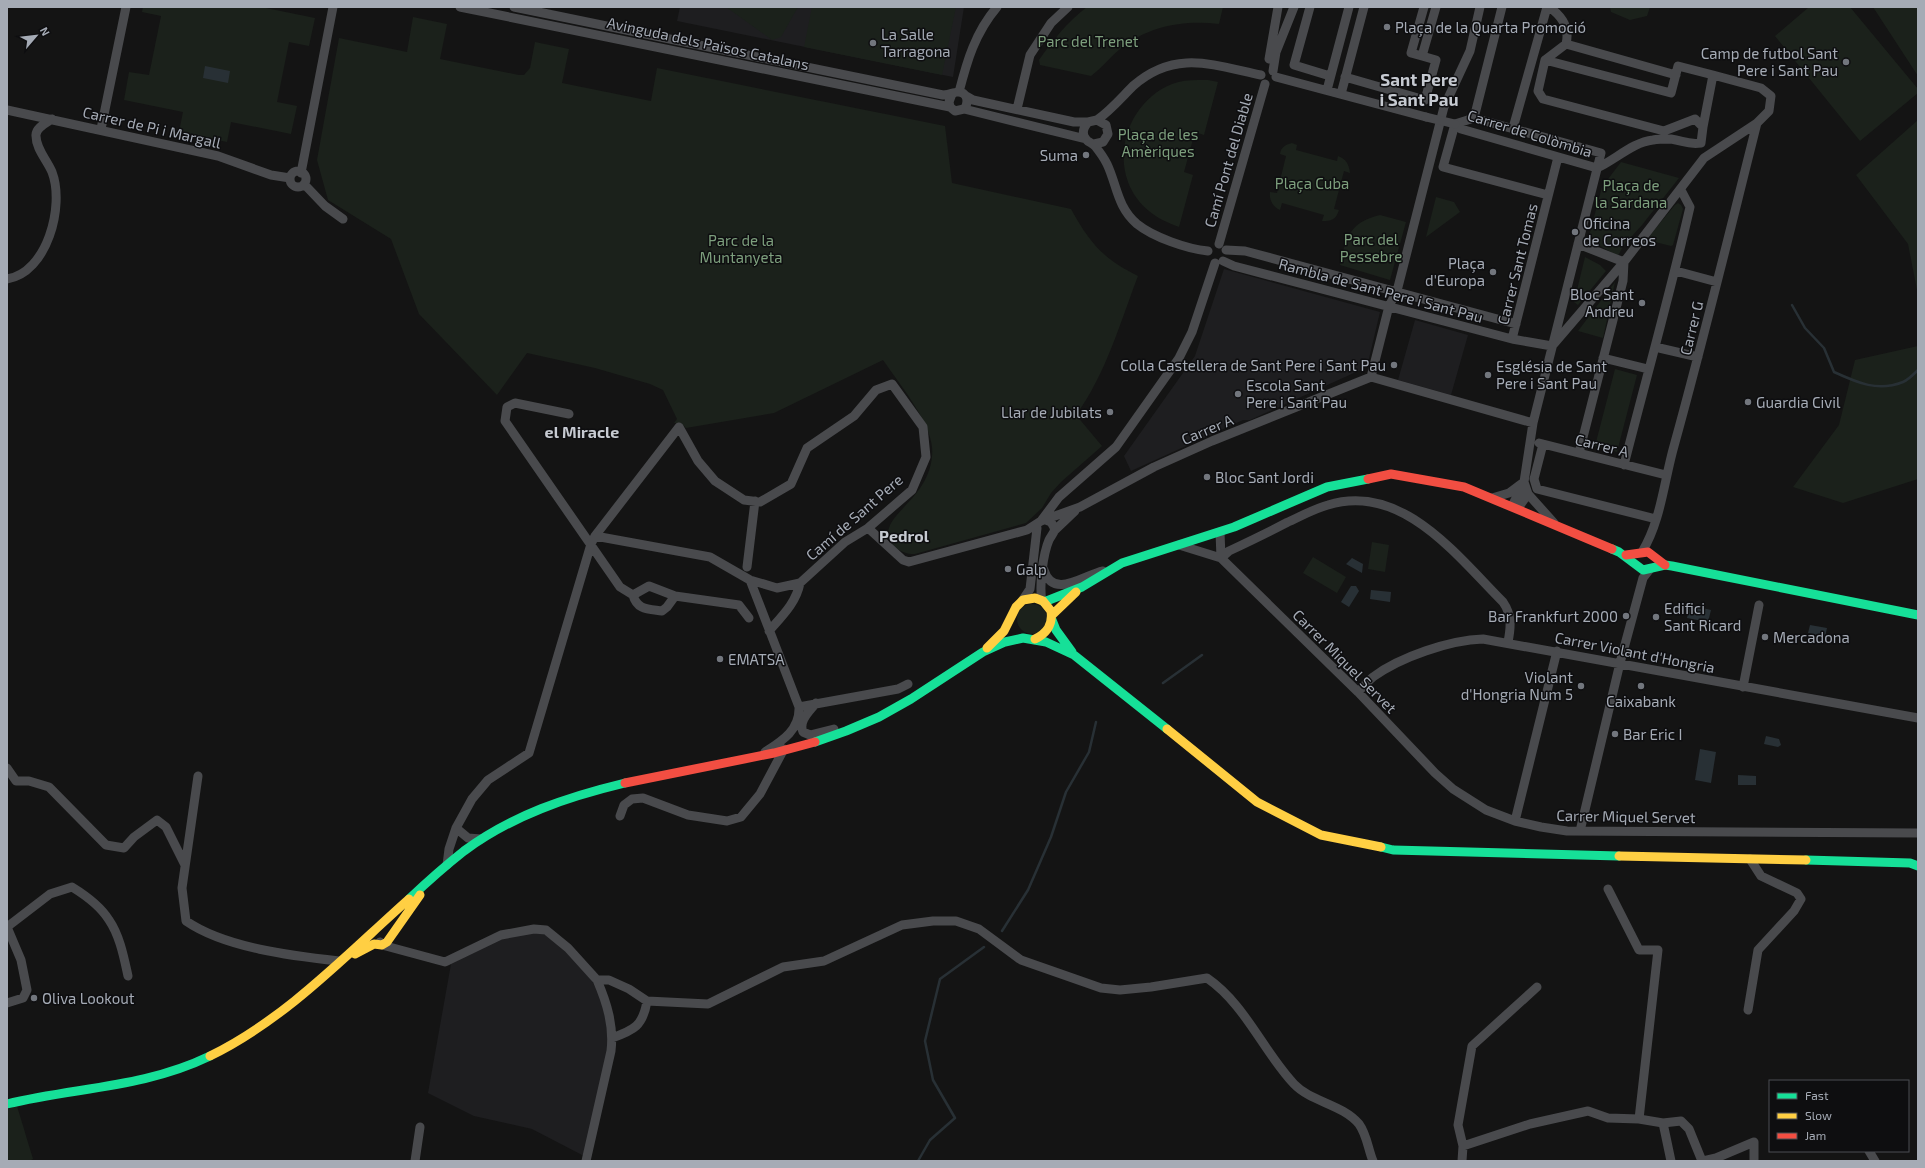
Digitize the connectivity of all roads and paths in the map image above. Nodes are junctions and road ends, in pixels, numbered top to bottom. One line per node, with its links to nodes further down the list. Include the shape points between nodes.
1 (126, 7): 39 (street)
2 (333, 7): 43 (street)
3 (460, 7): 28 (street, Avinguda dels Països Catalans)
4 (514, 7): 26 (street, Avinguda dels Països Catalans, via 937,94)
5 (997, 7): 26 (street, via 969,54)
6 (1068, 7): 30 (street, via 1051,23 1030,55)
7 (1278, 7): 20 (street)
8 (1294, 7): 20 (street, Camí Pont del Diable)
9 (1310, 7): 23 (street, via 1294,65)
10 (1349, 7): 23 (street)
11 (1364, 7): 24 (street)
12 (1424, 7): 18 (street, via 1411,53)
13 (1436, 7): 18 (street)
14 (1480, 7): 60 (street, via 1470,51 1444,107)
15 (1502, 7): 32 (street)
16 (1548, 7): 17 (street, via 1557,13 1565,24 1568,34); 38 (street)
17 (1566, 44): 19 (street); 21 (street)
18 (1422, 56): 24 (street, via 1436,60 1425,100)
19 (1545, 60): 21 (street, via 1671,93); 37 (street, via 1538,91 1542,99 1664,131 1695,118)
20 (1268, 75): 25 (street, Carrer de Colòmbia); 34 (street, Carrer de Colòmbia, via 1200,62 1173,65 1142,79); 49 (street, Camí Pont del Diable)
21 (1676, 75): 22 (street, via 1678,66)
22 (1713, 75): 35 (street, via 1761,88 1770,96 1770,111); 37 (street)
23 (1330, 76): 25 (street)
24 (1345, 77): 27 (street)
25 (1327, 90): 27 (street, Carrer de Colòmbia)
26 (959, 94): 28 (street, via 949,102); 29 (street, via 967,105); 30 (street, Avinguda dels Països Catalans, via 973,100)
27 (1341, 94): 36 (street, Carrer de Colòmbia, bridge)
28 (950, 107): 29 (street, Avinguda dels Països Catalans, via 955,111)
29 (964, 109): 40 (street)
30 (1017, 109): 34 (street, Avinguda dels Països Catalans, via 1074,122)
31 (7, 110): 33 (street, Carrer de Pi i Margall)
32 (1474, 118): 36 (street, Carrer de Colòmbia); 38 (street, Carrer de Colòmbia)
33 (52, 119): 39 (street, Carrer de Pi i Margall); 58 (street, via 35,134 55,183 55,214 50,232 42,252 31,266 19,276)
34 (1093, 121): 40 (street, via 1083,130); 40 (street, via 1106,125 1108,134 1103,142)
35 (1757, 123): 46 (street, via 1704,158); 59 (street, Carrer G)
36 (1455, 124): 41 (street, Carrer de Colòmbia, via 1461,130); 47 (street, via 1443,167)
37 (1703, 127): 42 (street, via 1701,144 1690,145 1671,139 1651,140 1628,149)
38 (1513, 128): 42 (street, Carrer de Colòmbia, via 1601,153)
39 (101, 129): 44 (street, Carrer de Pi i Margall, via 218,156 271,175)
40 (1090, 142): 52 (street, via 1107,165 1116,194 1136,224 1153,234 1194,249)
41 (1558, 157): 42 (street, Carrer de Colòmbia); 47 (street, Carrer Sant Tomas)
42 (1598, 168): 50 (street)
43 (302, 172): 44 (street, via 294,172); 45 (street)
44 (290, 178): 45 (street, via 295,186)
45 (304, 184): 48 (street, via 325,206)
46 (1681, 190): 55 (street); 57 (street, via 1690,207)
47 (1548, 195): 62 (street, Carrer Sant Tomas)
48 (343, 219)
49 (1219, 244): 51 (street); 52 (street, via 1212,246)
50 (1578, 244): 55 (street); 64 (street)
51 (1226, 250): 53 (street, Rambla de Sant Pere i Sant Pau); 54 (street, via 1227,256)
52 (1208, 251): 54 (street, via 1209,258)
53 (1245, 251): 56 (street, via 1242,259); 60 (street, Rambla de Sant Pere i Sant Pau)
54 (1219, 262): 56 (street, Rambla de Sant Pere i Sant Pau); 79 (street, via 1179,358 1116,447)
55 (1624, 262): 64 (street); 67 (street, via 1622,281)
56 (1243, 268): 61 (street, Rambla de Sant Pere i Sant Pau)
57 (1676, 271): 59 (street); 65 (street)
58 (7, 279)
59 (1717, 282): 66 (street, Carrer G)
60 (1397, 291): 61 (street); 62 (street, Rambla de Sant Pere i Sant Pau)
61 (1389, 306): 63 (street, Rambla de Sant Pere i Sant Pau); 69 (street)
62 (1516, 324): 63 (street, Carrer Sant Tomas)
63 (1512, 339): 64 (street, Carrer Sant Tomas)
64 (1552, 346): 71 (street)
65 (1655, 347): 66 (street); 68 (street)
66 (1698, 357): 76 (street, Carrer G)
67 (1603, 358): 68 (street); 74 (street)
68 (1648, 369): 75 (street)
69 (1371, 377): 71 (street); 83 (street, Carrer A, via 1154,467)
70 (568, 414): 91 (street, via 515,403 507,407 505,421)
71 (1533, 423): 72 (street)
72 (1531, 441): 73 (street, Carrer A); 77 (street)
73 (1543, 444): 74 (street, Carrer A); 85 (street, via 1534,479 1538,489)
74 (1579, 454): 75 (street, Carrer A)
75 (1624, 465): 76 (street, Carrer A)
76 (1666, 475): 85 (street, Carrer G)
77 (1524, 482): 78 (street); 80 (street, via 1509,492); 82 (street)
78 (1528, 494): 82 (street, via 1521,504); 86 (street)
79 (1064, 496): 83 (street, via 1064,504 1069,508); 84 (street); 87 (street, via 1056,500)
80 (1492, 498): 82 (main road); 90 (main road, via 1464,487 1391,474 1327,487)
81 (755, 501): 88 (street, Camí de Sant Pere, via 760,502 791,484 807,448 854,416 876,390 892,384 923,427 926,457 912,490); 91 (street, via 744,500 715,481 698,460 678,427); 97 (street)
82 (1512, 506): 86 (main road)
83 (1080, 507): 84 (street, Carrer A); 89 (street, Carrer A)
84 (1058, 516): 87 (street, Carrer A); 89 (street)
85 (1656, 519): 93 (street, Carrer G)
86 (1555, 524): 94 (main road)
87 (1040, 527): 88 (street, via 909,562 903,560); 89 (street, via 1051,522); 89 (street, via 1049,537); 108 (street, via 1030,588)
88 (868, 528): 104 (street, Camí de Sant Pere, via 845,542)
89 (1054, 530): 98 (street, via 1048,541)
90 (1220, 532): 92 (main road); 95 (street)
91 (593, 540): 103 (street, via 710,556); 106 (street, via 620,587); 138 (street, via 529,753 488,780 472,799)
92 (1179, 545): 95 (street, Carrer Miquel Servet); 101 (main road, via 1122,563)
93 (1647, 554): 94 (main road); 96 (main road); 99 (main road, via 1637,560); 100 (main road, via 1655,563)
94 (1626, 556): 99 (main road)
95 (1221, 558): 118 (street, via 1317,508 1342,501 1378,502 1412,516 1448,547 1503,602 1511,625); 125 (street, Carrer Miquel Servet)
96 (1665, 565): 100 (main road); 111 (main road)
97 (747, 567)
98 (1043, 567): 101 (street, via 1050,582 1061,585 1076,582 1092,573); 109 (street)
99 (1639, 567): 100 (main road); 102 (street)
100 (1651, 569): 102 (street)
101 (1106, 571): 105 (main road)
102 (1643, 578): 122 (street)
103 (750, 580): 104 (street, via 777,588); 115 (street)
104 (800, 583): 115 (street, Camí de Sant Pere, via 798,594 792,604)
105 (1082, 586): 109 (main road); 114 (main road)
106 (633, 595): 107 (street, via 650,586); 107 (street, via 634,602 640,608 662,611)
107 (676, 596): 113 (street, via 740,605)
108 (1022, 600): 109 (main road, via 1032,598); 112 (main road)
109 (1043, 601): 114 (main road, via 1048,605)
110 (1759, 604): 124 (street)
111 (1918, 615)
112 (1011, 616): 116 (main road, via 1014,629); 120 (main road, via 1006,628)
113 (749, 618)
114 (1052, 618): 117 (main road, via 1047,632); 121 (main road, via 1056,630)
115 (769, 632): 127 (street)
116 (1025, 638): 117 (main road); 120 (main road, via 1014,639)
117 (1035, 639): 121 (main road, via 1046,641)
118 (1508, 642): 119 (street, Carrer Violant d'Hongria); 125 (street, Carrer Violant d'Hongria, via 1473,639 1428,650 1399,662 1374,677)
119 (1557, 651): 122 (street, Carrer Violant d'Hongria); 137 (street)
120 (982, 653): 129 (main road)
121 (1074, 655): 144 (main road, via 1256,802 1321,835 1392,850)
122 (1620, 663): 124 (street, Carrer Violant d'Hongria); 139 (street)
123 (908, 684): 126 (street, via 898,690)
124 (1743, 687): 128 (street, Carrer Violant d'Hongria)
125 (1358, 692): 137 (street, Carrer Miquel Servet, via 1435,773 1454,789 1486,810)
126 (816, 704): 127 (street); 130 (street, via 802,724)
127 (799, 707): 131 (street, via 798,718)
128 (1918, 718)
129 (869, 722): 130 (street, via 810,735); 132 (main road, via 826,738)
130 (804, 734): 131 (street)
131 (789, 735): 133 (street)
132 (784, 749): 133 (main road); 136 (street, via 760,794 741,817 727,821 688,815 643,798 632,798 624,805)
133 (761, 755): 141 (main road, via 572,797 519,817)
134 (7, 768): 145 (street, via 16,781 29,781 50,787 106,845 124,848 157,820 166,827)
135 (198, 776): 145 (street)
136 (620, 816)
137 (1515, 821): 139 (street, Carrer Miquel Servet, via 1542,828)
138 (456, 828): 141 (street, via 468,838); 142 (street); 143 (street)
139 (1580, 831): 140 (street, Carrer Miquel Servet)
140 (1918, 833)
141 (481, 839): 143 (main road)
142 (451, 843): 143 (street); 146 (street)
143 (463, 852): 146 (main road)
144 (1750, 859): 147 (main road, via 1910,863); 159 (street, via 1761,876 1797,893 1801,899 1794,911 1758,950)
145 (185, 865): 153 (street, via 182,888 186,921 196,928 236,943 285,955)
146 (447, 865): 148 (main road)
147 (1918, 866)
148 (433, 877): 151 (main road); 152 (main road)
149 (1608, 889): 162 (street, via 1639,950 1658,950)
150 (7, 927): 154 (street, via 50,894 72,887 86,896 110,920); 158 (street, via 21,960 27,990 23,998)
151 (373, 931): 152 (street); 153 (main road)
152 (388, 944): 153 (main road, via 374,944); 155 (street, via 445,962 501,935 534,929 546,930 568,948)
153 (339, 961): 161 (main road, via 261,1027 238,1042 194,1064 172,1073 132,1083)
154 (128, 976)
155 (597, 980): 157 (street, via 609,980); 160 (street, via 611,1020)
156 (1537, 987): 165 (street, via 1472,1046 1458,1125)
157 (647, 1001): 160 (street, via 645,1014 638,1025 629,1032); 169 (street, via 708,1004 783,967 824,961 902,925 933,921 956,922 979,928 1021,960 1102,988 1120,990 1207,978 1220,987 1241,1012 1295,1085 1337,1108 1358,1124 1365,1134)
158 (7, 1003)
159 (1748, 1010)
160 (612, 1038): 168 (street)
161 (7, 1104)
162 (1639, 1119): 163 (street); 165 (street, via 1608,1118 1588,1111 1530,1124)
163 (1663, 1123): 171 (street); 172 (street, via 1681,1121 1689,1129)
164 (420, 1127): 167 (street)
165 (1463, 1146): 170 (street)
166 (1870, 1152): 174 (street)
167 (415, 1161)
168 (586, 1161)
169 (1373, 1161)
170 (1462, 1161)
171 (1671, 1161)
172 (1702, 1161): 173 (street, via 1754,1142)
173 (1754, 1161)
174 (1875, 1161)

